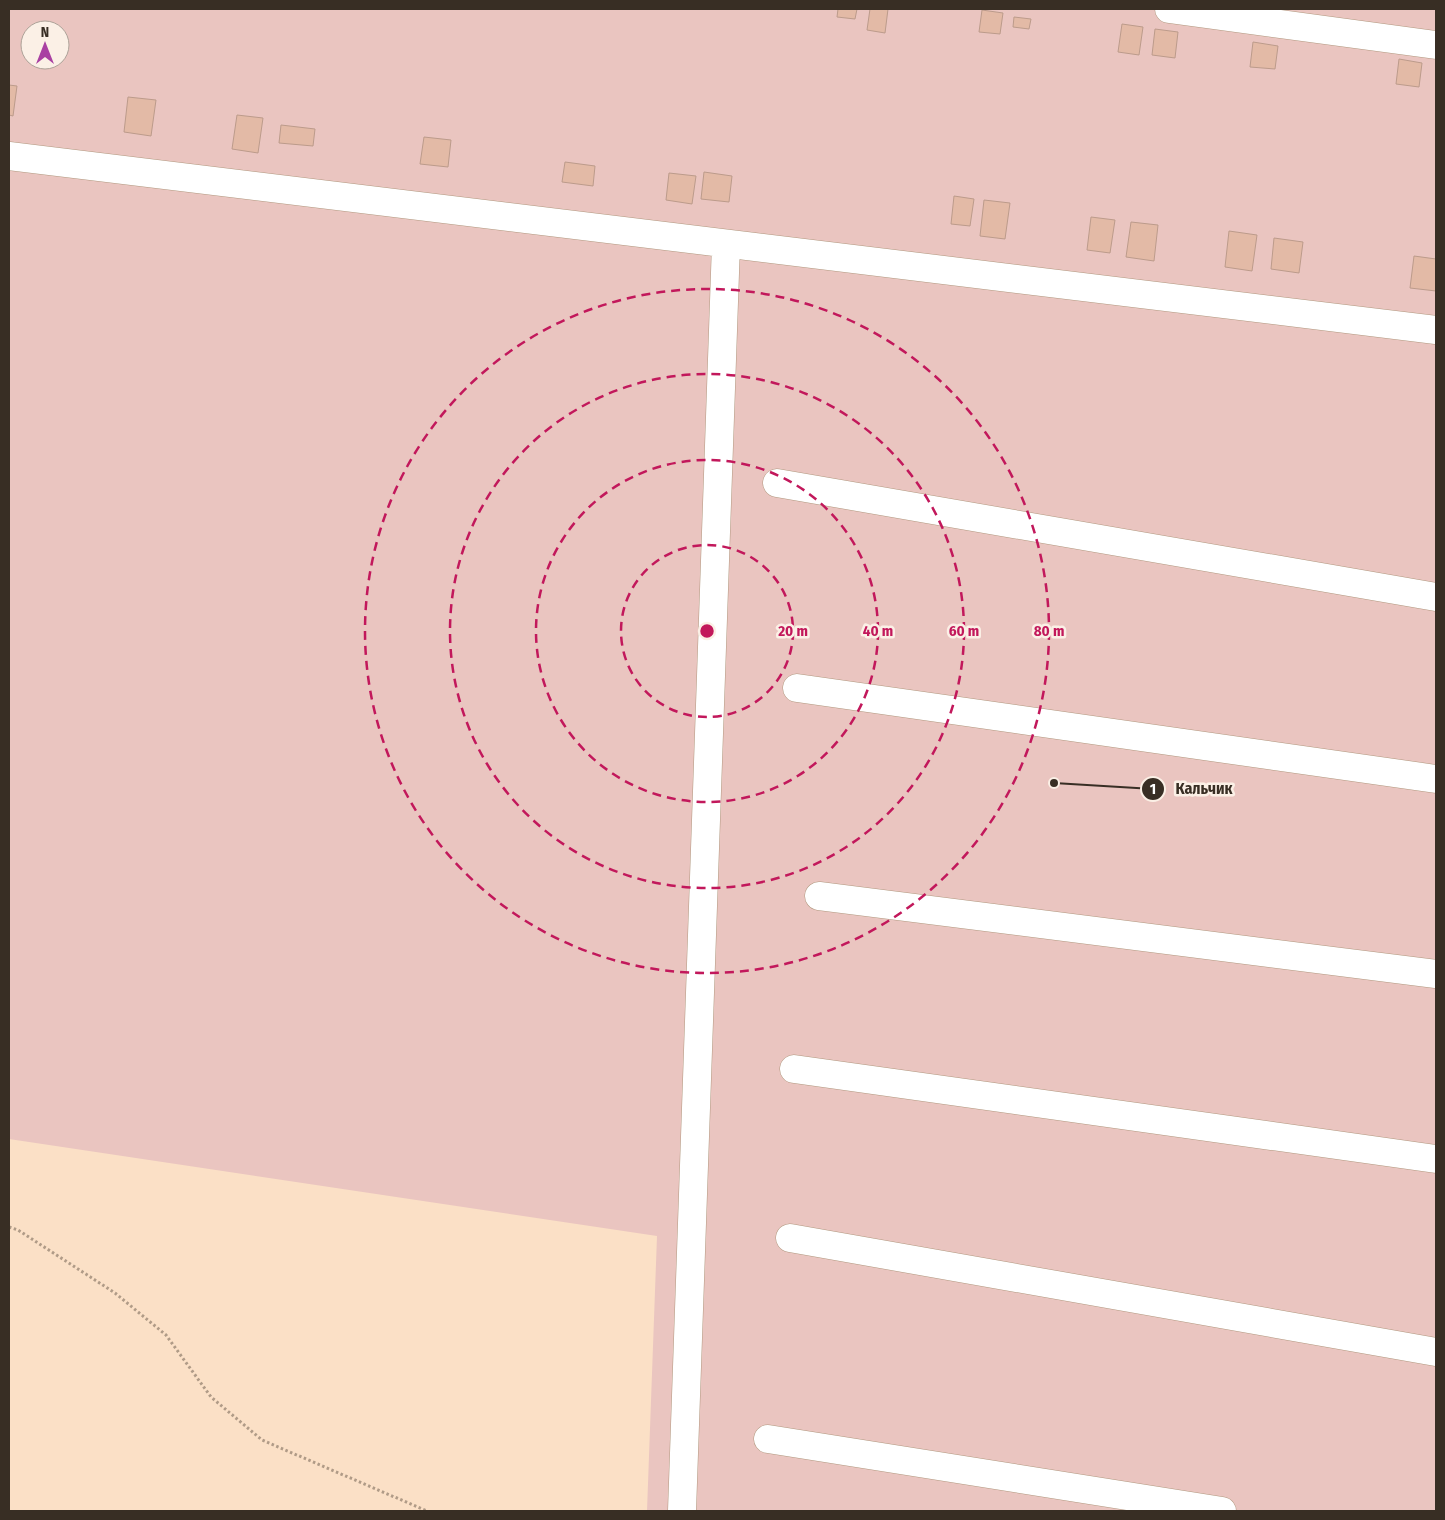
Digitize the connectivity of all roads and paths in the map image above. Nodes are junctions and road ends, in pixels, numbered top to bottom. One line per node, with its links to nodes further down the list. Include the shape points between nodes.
1 (1169, 9): 2 (lane)
2 (1436, 45)
3 (9, 156): 4 (lane)
4 (726, 244): 5 (lane); 19 (lane)
5 (1436, 330)
6 (778, 483): 7 (lane)
7 (1436, 597)
8 (797, 688): 9 (lane)
9 (1436, 779)
10 (819, 896): 11 (lane)
11 (1436, 974)
12 (794, 1069): 13 (lane)
13 (1436, 1159)
14 (9, 1228): 18 (path, via 18,1230 115,1293 166,1335 211,1396 262,1440)
15 (790, 1238): 16 (lane)
16 (1436, 1352)
17 (768, 1439): 20 (lane)
18 (427, 1511)
19 (682, 1511)
20 (1222, 1511)

